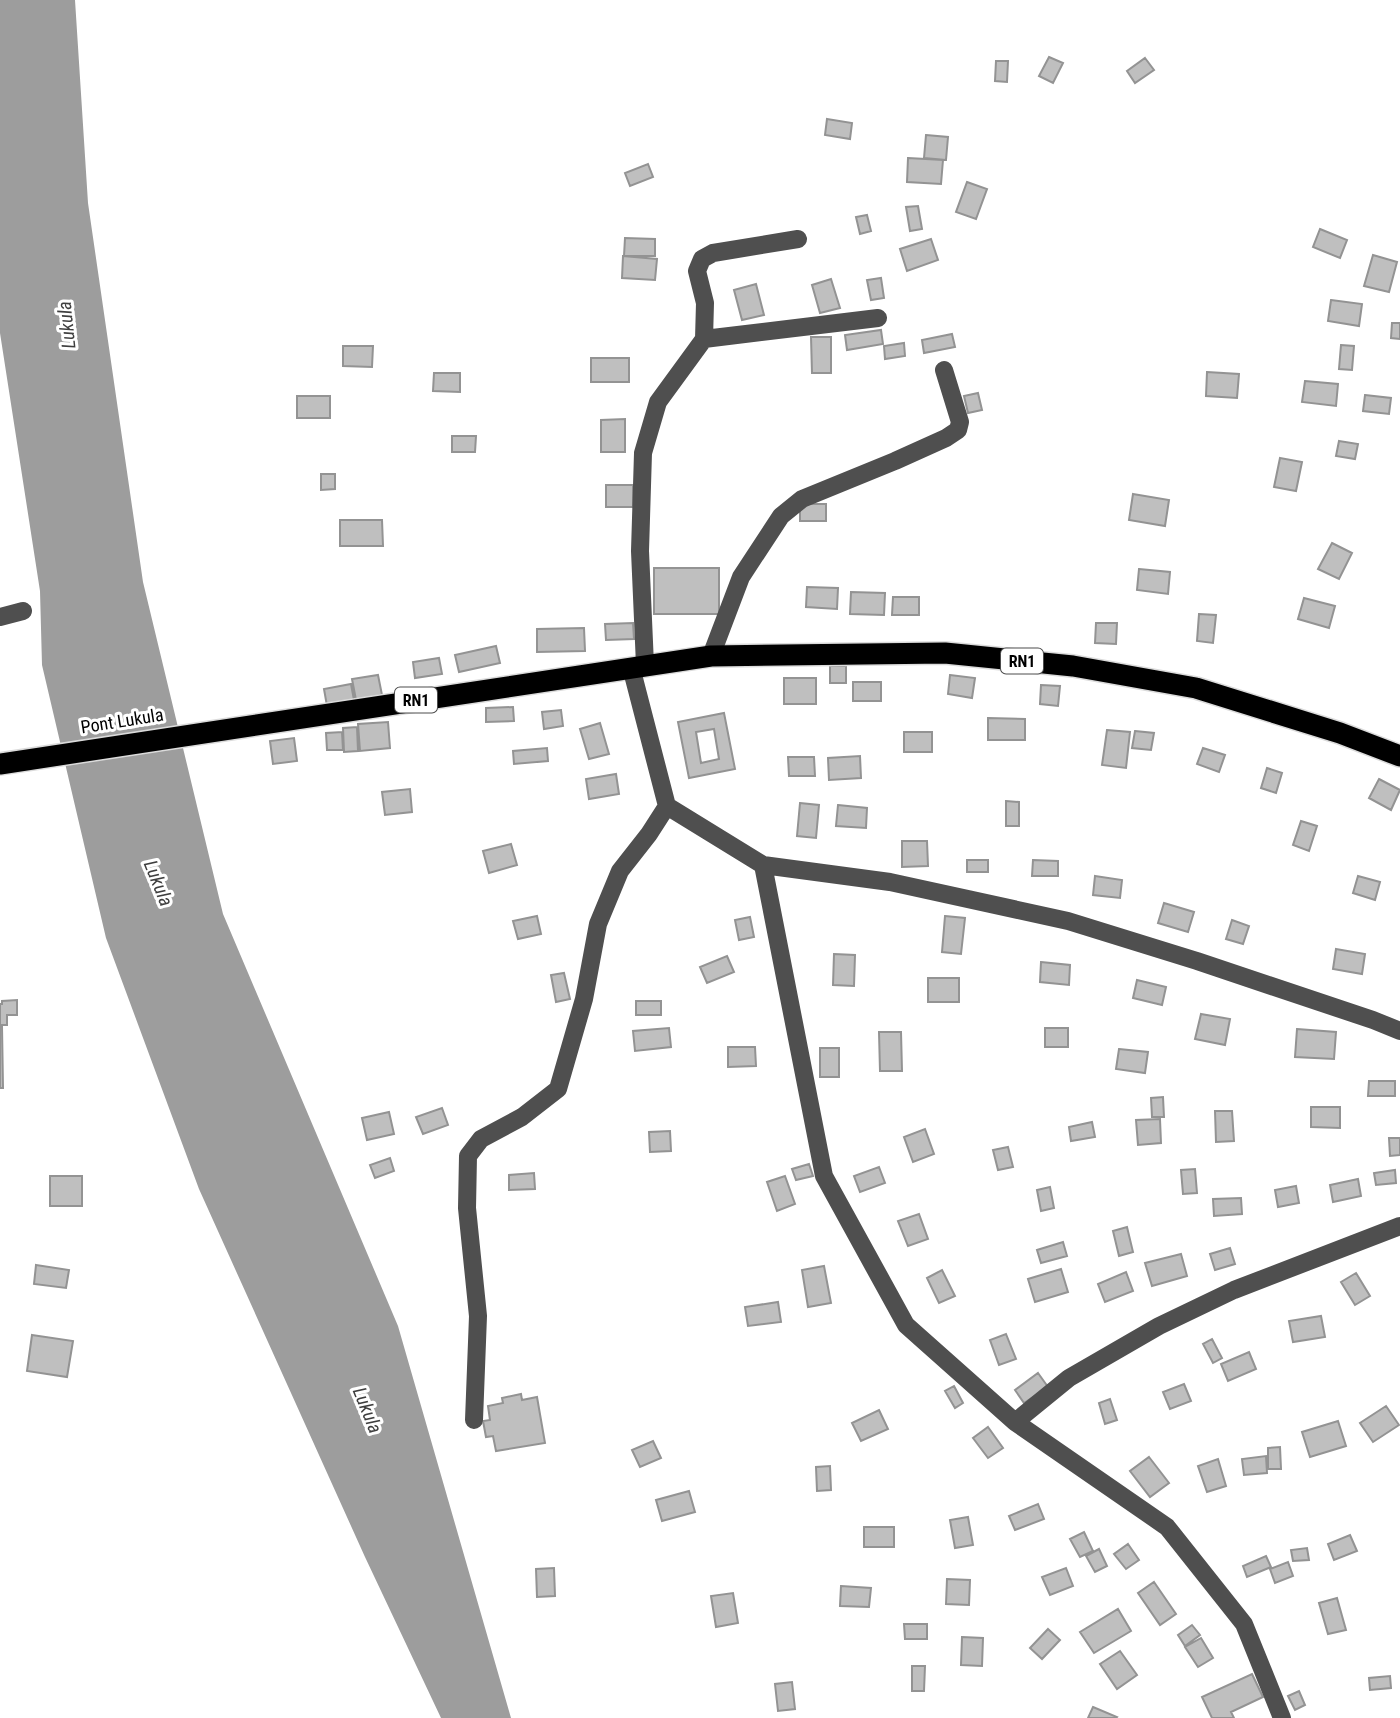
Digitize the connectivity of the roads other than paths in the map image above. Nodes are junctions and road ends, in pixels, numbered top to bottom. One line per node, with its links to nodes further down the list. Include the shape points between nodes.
1 (798, 239): 3 (street, via 702,258 697,271 705,303)
2 (878, 318): 3 (street)
3 (704, 339): 8 (street, via 658,402 643,453)
4 (944, 370): 7 (street, via 960,422 958,430 802,499 781,516 741,577)
5 (23, 611): 6 (street)
6 (0, 617)
7 (711, 656): 8 (highway, RN1); 9 (highway, RN1, via 945,653 1073,666 1196,688)
8 (638, 666): 10 (highway, Pont Lukula / RN1); 11 (street)
9 (1400, 756)
10 (0, 764)
11 (667, 806): 12 (street); 15 (street, via 620,871 598,924 584,999 558,1089 522,1117 481,1139 468,1156 467,1208 478,1316)
12 (763, 865): 13 (street, via 890,882 1069,921); 16 (street, via 824,1175 906,1325)
13 (1400, 1031)
14 (1400, 1226): 16 (street, via 1234,1290 1158,1326 1069,1378)
15 (474, 1420)
16 (1015, 1422): 17 (street, via 1167,1527 1244,1624)
17 (1282, 1718)

